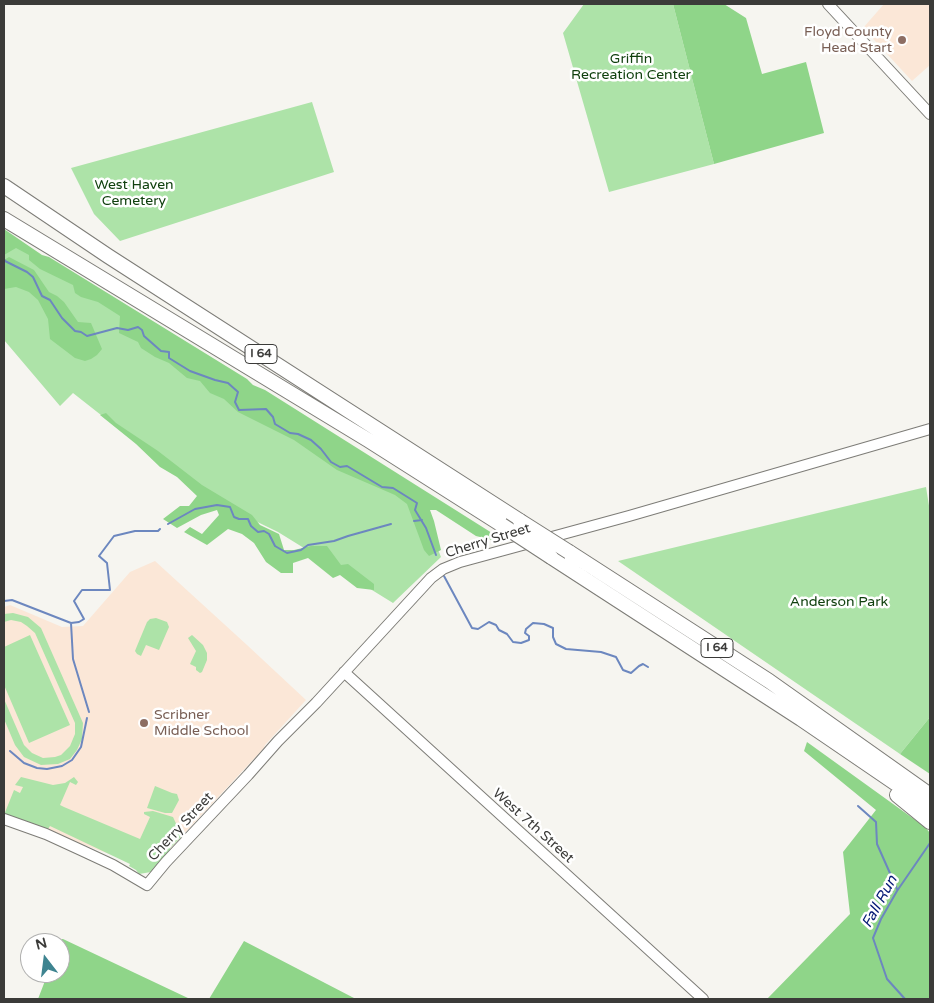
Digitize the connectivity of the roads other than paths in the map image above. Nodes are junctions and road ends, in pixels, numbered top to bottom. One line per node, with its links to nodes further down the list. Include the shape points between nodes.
1 (828, 4): 2 (street)
2 (930, 114)
3 (4, 186): 8 (highway, I 64, bridge, via 769,681)
4 (4, 220): 7 (highway, I 64, bridge, via 360,434)
5 (930, 429): 6 (street, Cherry Street, via 451,565 431,578)
6 (344, 672): 12 (street, Cherry Street, via 147,885 84,850); 14 (street, West 7th Street)
7 (801, 719): 11 (highway, I 64); 13 (highway, via 833,749)
8 (863, 748): 9 (highway); 10 (highway, I 64)
9 (930, 786)
10 (930, 795)
11 (930, 807)
12 (4, 819)
13 (930, 822)
14 (703, 999)

